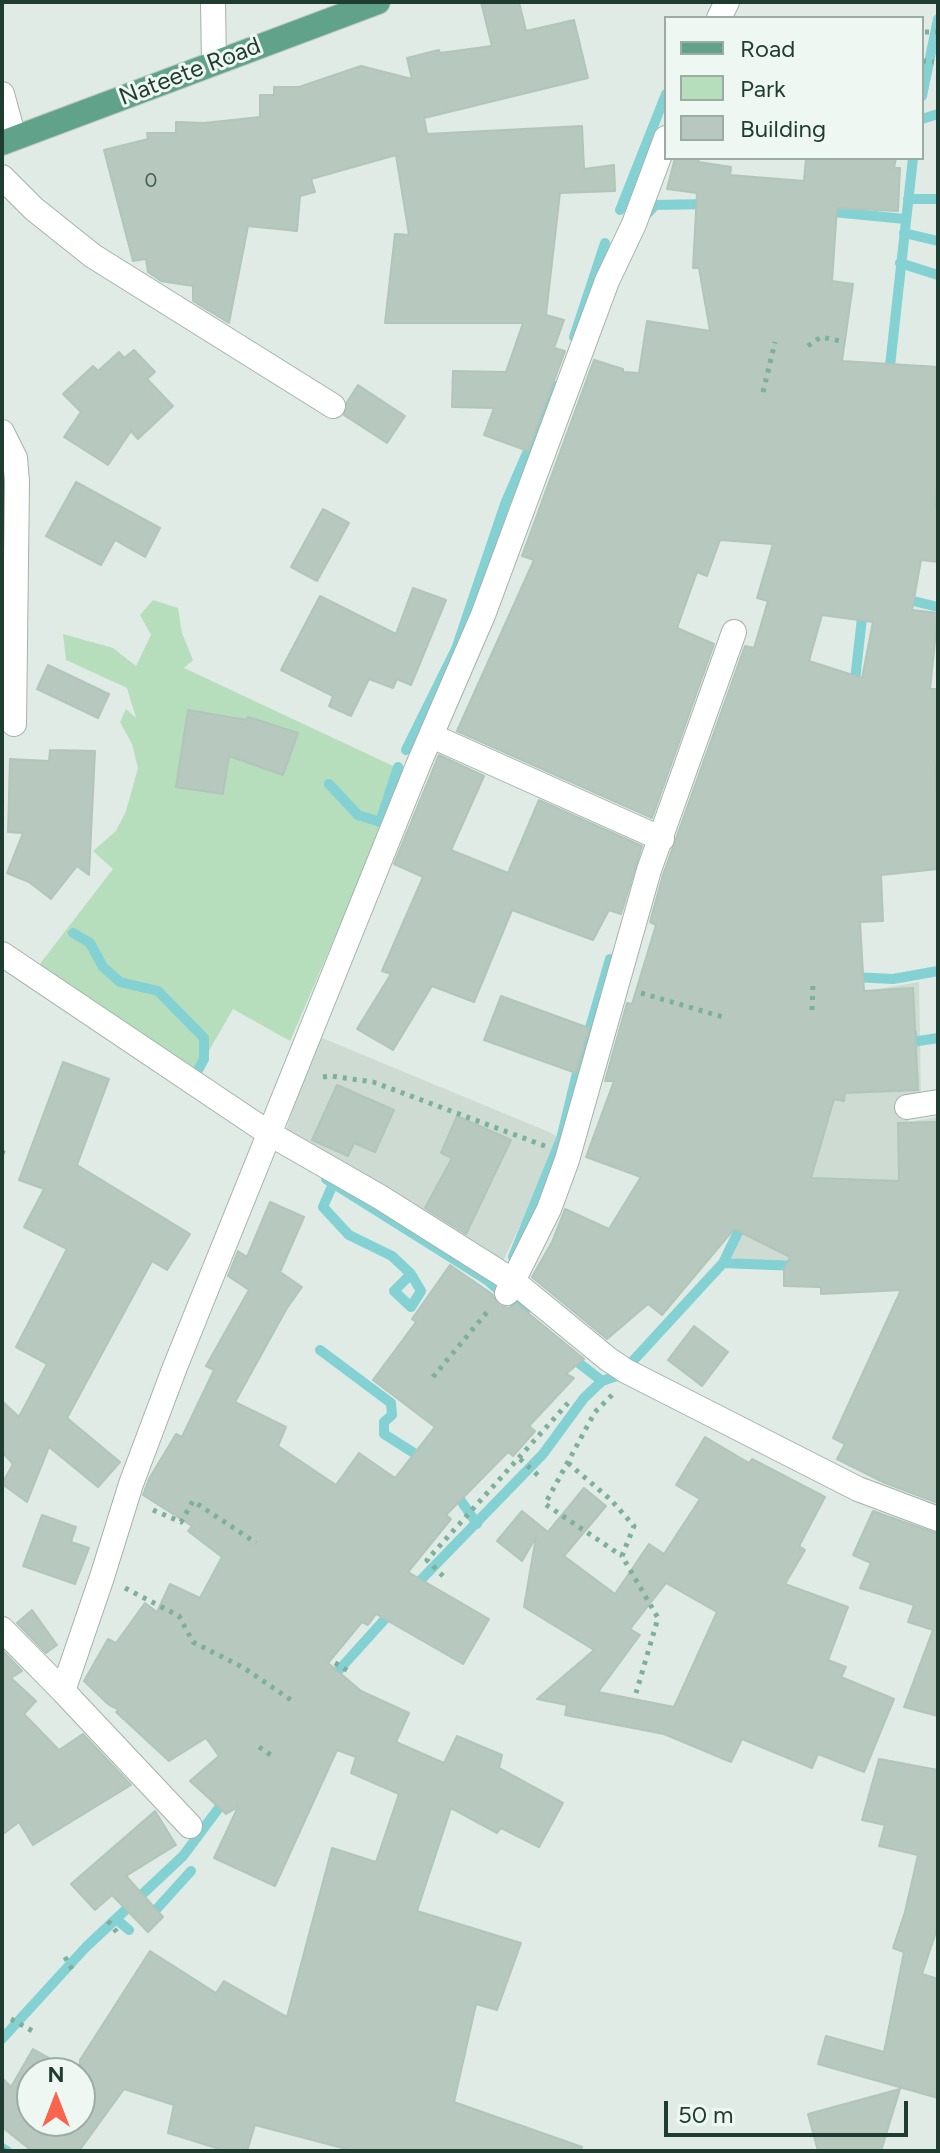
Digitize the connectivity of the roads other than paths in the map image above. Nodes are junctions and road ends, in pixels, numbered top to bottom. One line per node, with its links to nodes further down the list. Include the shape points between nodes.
1 (213, 2): 3 (street)
2 (378, 2): 3 (main road, Nateete Road)
3 (214, 63): 5 (main road, Nateete Road)
4 (2, 94): 5 (street)
5 (8, 141)
6 (664, 143): 12 (street)
7 (2, 177): 8 (street, via 93,256)
8 (333, 406)
9 (2, 432): 11 (street, via 15,458 17,481)
10 (734, 632): 13 (street)
11 (14, 724)
12 (432, 736): 13 (street); 17 (street)
13 (662, 839): 18 (street, via 567,1160)
14 (2, 954): 17 (street)
15 (938, 1102): 16 (street)
16 (907, 1107)
17 (270, 1134): 18 (street, via 380,1197); 21 (street, via 126,1498)
18 (510, 1287): 19 (street, via 622,1368 858,1489)
19 (938, 1519)
20 (2, 1629): 21 (street)
21 (63, 1691): 22 (street)
22 (190, 1826)

